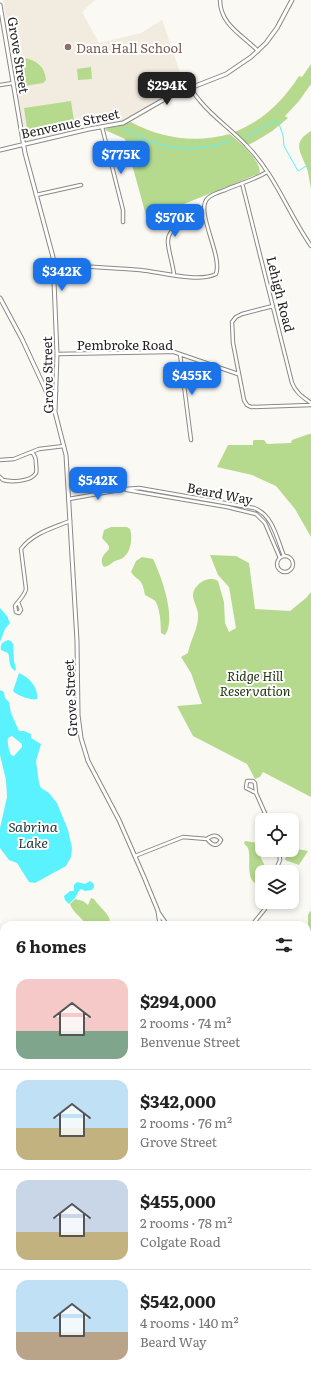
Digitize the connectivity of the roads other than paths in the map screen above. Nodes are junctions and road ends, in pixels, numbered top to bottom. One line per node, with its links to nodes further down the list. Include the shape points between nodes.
1 (220, 0): 4 (street, via 224,19)
2 (292, 0): 4 (street, Benvenue Street, via 275,31)
3 (0, 5): 5 (street, Grove Street)
4 (258, 51): 7 (street, Benvenue Street, via 229,72)
5 (13, 83): 6 (street); 9 (street, Grove Street)
6 (0, 85)
7 (191, 88): 8 (street, Benvenue Street, via 170,96 127,121); 11 (street, via 211,114 250,150)
8 (102, 127): 9 (street, Benvenue Street); 16 (street, via 123,210)
9 (23, 144): 10 (street, Benvenue Street); 14 (street, Grove Street)
10 (0, 150)
11 (267, 172): 12 (street); 17 (street)
12 (242, 183): 15 (street, via 208,198 204,208); 22 (street, Lehigh Road)
13 (80, 185): 14 (street)
14 (36, 195): 18 (street, Grove Street, via 52,247)
15 (205, 216): 19 (street, via 179,226 169,233 168,243); 19 (street, via 218,261 216,274 201,278)
16 (123, 222)
17 (311, 246)
18 (54, 265): 19 (street, via 142,270); 24 (street, Grove Street)
19 (174, 275)
20 (0, 298): 21 (street)
21 (4, 305): 23 (street); 27 (street, via 47,393)
22 (274, 306): 26 (street, via 242,314 232,322); 28 (street, Lehigh Road, via 292,383 295,390)
23 (0, 307)
24 (57, 354): 25 (street, Pembroke Road); 27 (street, Grove Street)
25 (180, 354): 26 (street, Pembroke Road); 29 (street)
26 (238, 374): 28 (street, via 244,400 250,407)
27 (56, 391): 30 (street, Grove Street, via 55,412)
28 (311, 404)
29 (191, 440)
30 (65, 446): 31 (street); 37 (street, Grove Street)
31 (37, 450): 32 (street); 33 (street)
32 (32, 452): 33 (street); 34 (street, via 14,459)
33 (35, 456): 35 (street, via 35,475 24,480 10,481)
34 (0, 460)
35 (0, 477)
36 (125, 489): 37 (street, Beard Way); 39 (street, Beard Way, via 139,488 259,510 267,516); 40 (street, Beard Way, via 256,514 265,523)
37 (69, 499): 38 (street, Grove Street)
38 (70, 521): 41 (street, via 41,532 21,549 26,589); 45 (street, Grove Street, via 81,738 88,762)
39 (284, 556): 40 (street); 40 (street, Beard Way, via 292,562 288,571 278,568 277,562)
40 (280, 558)
41 (18, 602)
42 (256, 793): 42 (street, via 253,781 248,781 246,788); 43 (street)
43 (265, 813)
44 (207, 839): 44 (street, via 216,835 221,840 219,844 212,845); 45 (street, via 183,837)
45 (135, 856): 47 (street, Grove Street)
46 (264, 909): 50 (street)
47 (158, 911): 48 (street, Grove Street); 49 (street)
48 (159, 921)
49 (164, 921)
50 (255, 921)

